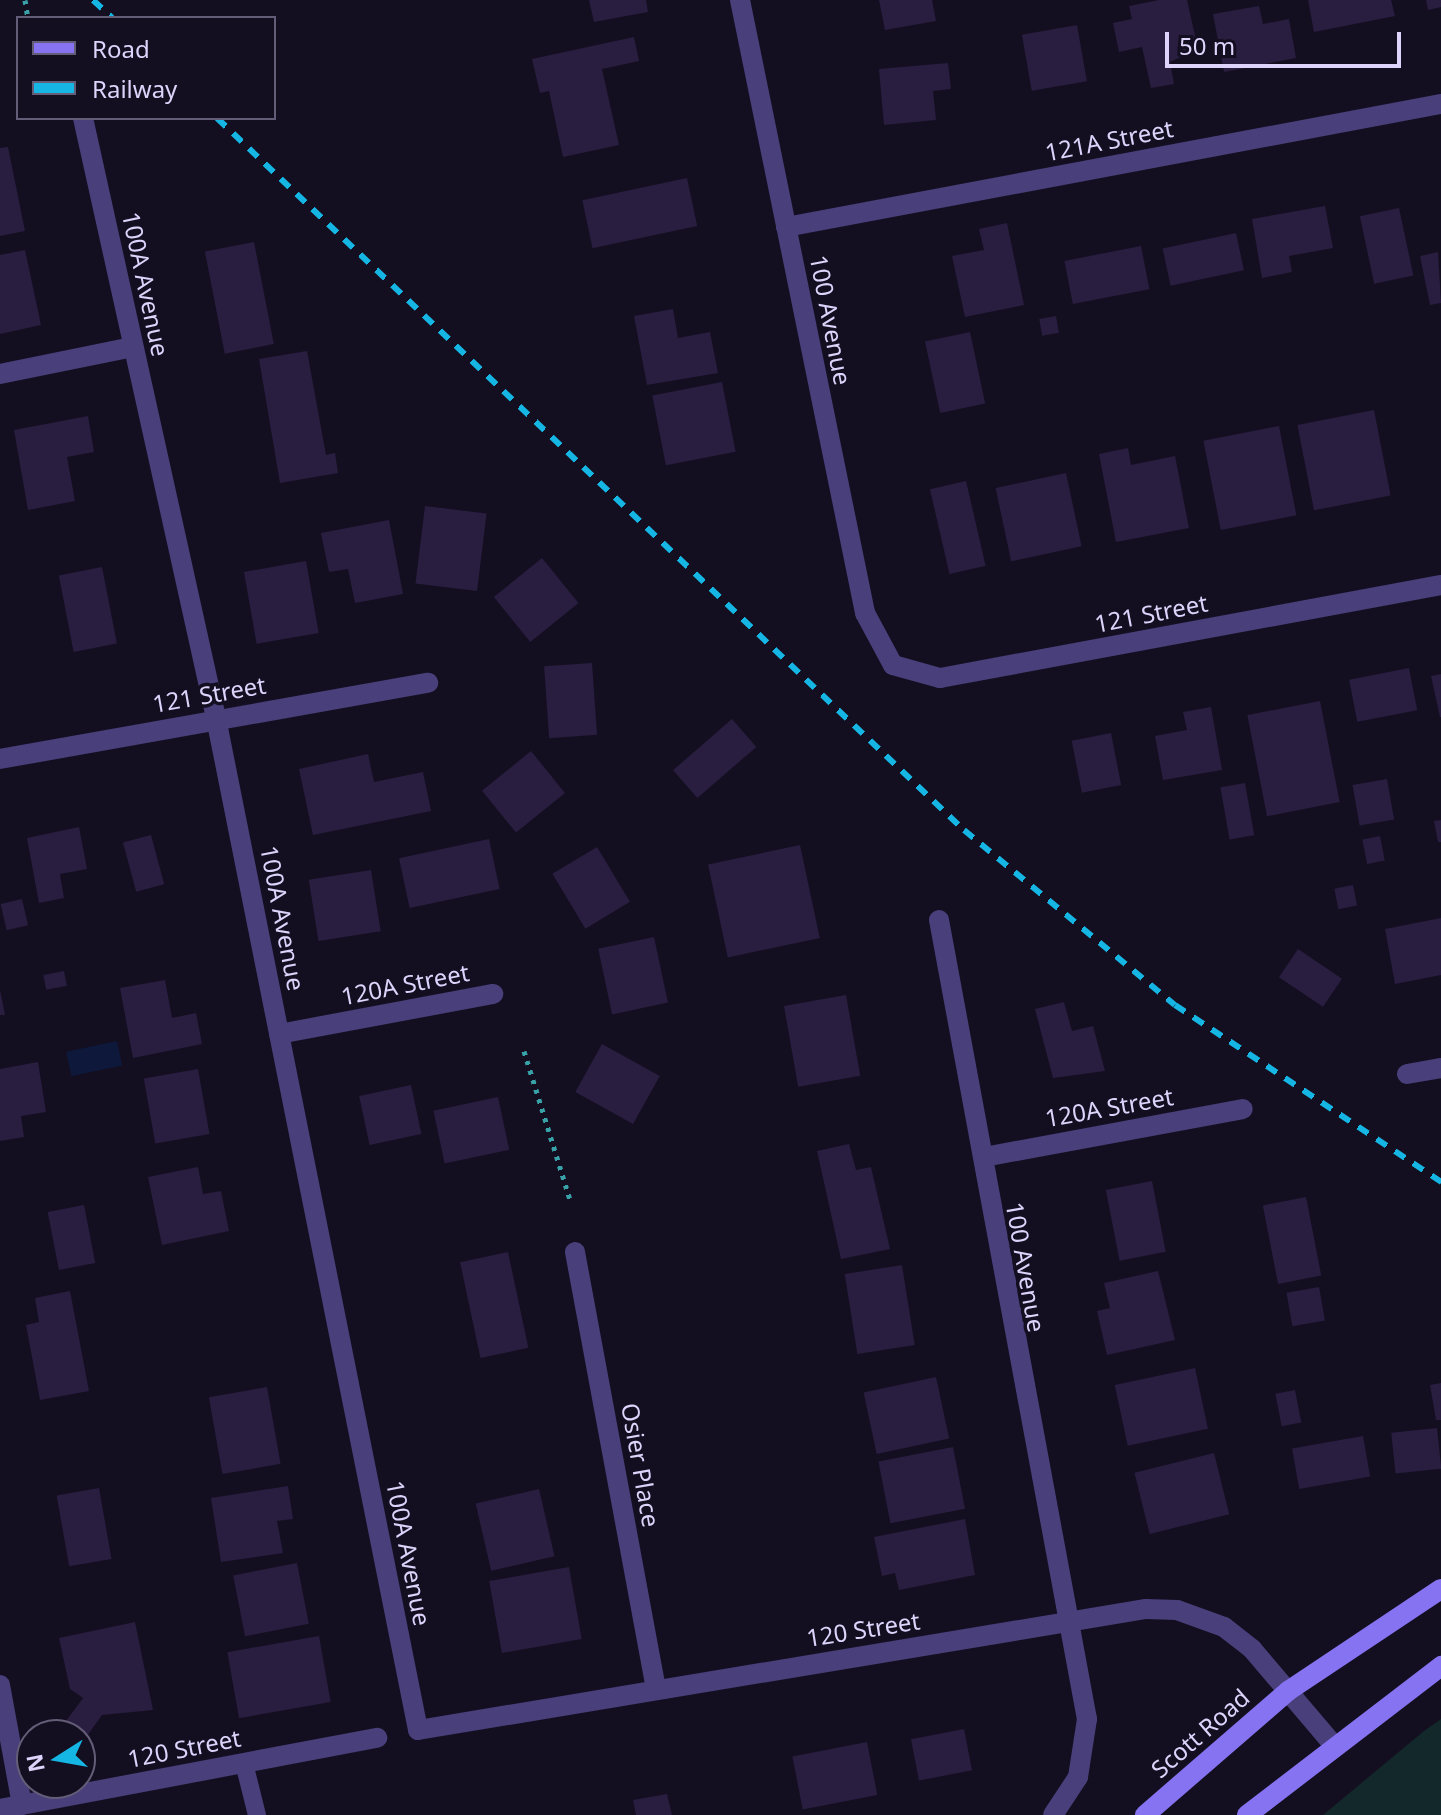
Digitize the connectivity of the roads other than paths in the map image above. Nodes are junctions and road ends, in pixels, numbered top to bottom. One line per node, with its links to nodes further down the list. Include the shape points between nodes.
1 (740, 0): 4 (street, 100 Avenue)
2 (1441, 104): 4 (street, 121A Street)
3 (83, 120): 5 (street, 100A Avenue)
4 (786, 227): 8 (street, 100 Avenue, via 850,551)
5 (133, 347): 6 (street); 10 (street, 100A Avenue)
6 (0, 374)
7 (1441, 585): 8 (street, 121 Street, via 940,678 893,665)
8 (878, 648)
9 (428, 683): 10 (street, 121 Street)
10 (216, 718): 11 (street, 121 Street); 14 (street, 100A Avenue)
11 (0, 759)
12 (939, 920): 18 (street, 100 Avenue)
13 (493, 994): 14 (street, 120A Street)
14 (279, 1034): 26 (street, 100A Avenue)
15 (1441, 1068): 16 (street)
16 (1407, 1074)
17 (1243, 1109): 18 (street, 120A Street)
18 (984, 1157): 21 (street, 100 Avenue)
19 (575, 1252): 24 (street, Osier Place)
20 (1441, 1589): 25 (main road)
21 (1069, 1622): 24 (street, 120 Street); 25 (street, 120 Street, via 1146,1609 1202,1616 1252,1649); 33 (street, via 1087,1719 1085,1750)
22 (1441, 1666): 28 (main road)
23 (0, 1685): 30 (street)
24 (656, 1689): 26 (street, 120 Street)
25 (1288, 1691): 28 (street, 120 Street); 34 (main road, Scott Road)
26 (418, 1730)
27 (377, 1738): 29 (street, 120 Street)
28 (1332, 1743): 35 (main road)
29 (244, 1763): 30 (street, 120 Street); 32 (lane)
30 (22, 1805): 31 (street, 120 Street)
31 (0, 1809)
32 (257, 1815)
33 (1053, 1815)
34 (1145, 1815)
35 (1247, 1815)

